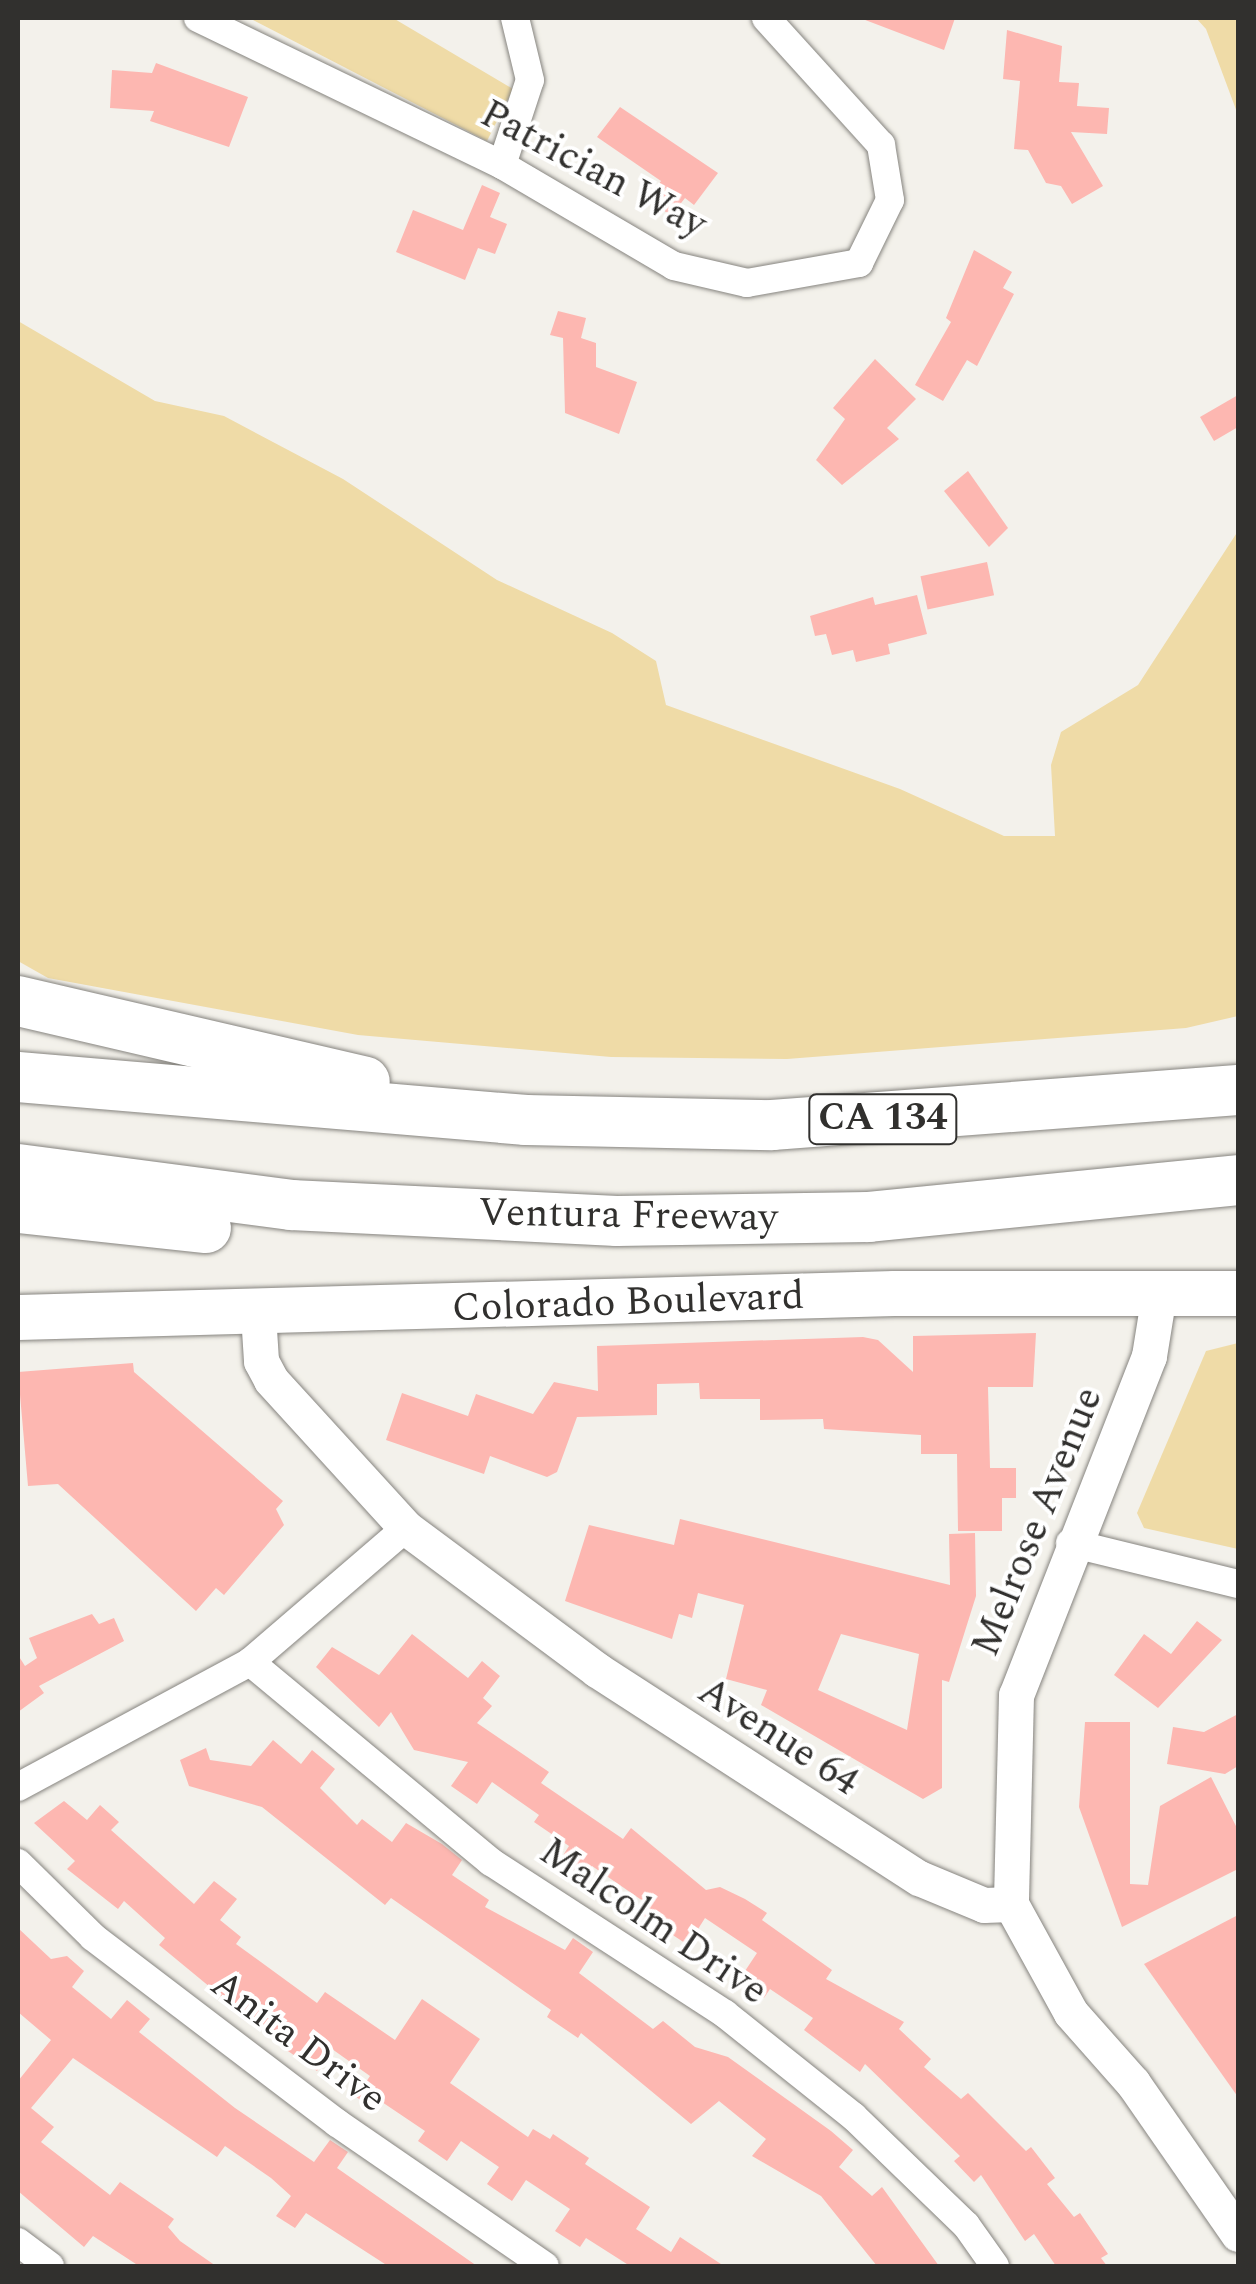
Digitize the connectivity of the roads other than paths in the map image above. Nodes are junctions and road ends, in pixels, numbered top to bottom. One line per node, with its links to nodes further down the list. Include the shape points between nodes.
1 (198, 18): 4 (street, Patrician Way)
2 (516, 18): 4 (street, via 530,80)
3 (766, 18): 4 (street, Patrician Way, via 880,145 890,200 858,264 746,283 674,266)
4 (502, 166)
5 (18, 1001): 9 (highway)
6 (18, 1077): 8 (highway, CA 134)
7 (1238, 1090): 9 (highway, CA 134, via 772,1125)
8 (259, 1099): 9 (highway, CA 134); 10 (highway, via 299,1136 541,1154 818,1154)
9 (526, 1120)
10 (1238, 1122)
11 (1238, 1149): 14 (highway, via 1048,1173 770,1190 525,1190 305,1175)
12 (18, 1169): 14 (highway, Ventura Freeway / CA 134)
13 (1238, 1180): 16 (highway, Ventura Freeway / CA 134, via 869,1217)
14 (227, 1197): 16 (highway, Ventura Freeway / CA 134)
15 (18, 1208): 16 (highway, via 230,1230 496,1240)
16 (617, 1221)
17 (1159, 1294): 18 (main road, Colorado Boulevard); 19 (main road, Colorado Boulevard, via 894,1293); 22 (street, Melrose Avenue, via 1150,1356)
18 (1238, 1294)
19 (258, 1314): 20 (main road, Colorado Boulevard); 21 (street, Avenue 64, via 261,1361 271,1380)
20 (18, 1318)
21 (406, 1528): 24 (street); 27 (street, Avenue 64, via 597,1670 919,1878 984,1906)
22 (1070, 1542): 23 (street); 27 (street, Melrose Avenue, via 1016,1695)
23 (1238, 1584)
24 (250, 1662): 25 (street); 32 (street, Malcolm Drive, via 491,1862 725,2014 853,2116 966,2225)
25 (18, 1787)
26 (18, 1863): 31 (street, Anita Drive, via 108,1949 337,2123)
27 (1010, 1904): 28 (street, via 1072,2013 1133,2083)
28 (1238, 2234)
29 (18, 2242): 30 (street)
30 (50, 2266)
31 (545, 2266)
32 (994, 2266)

